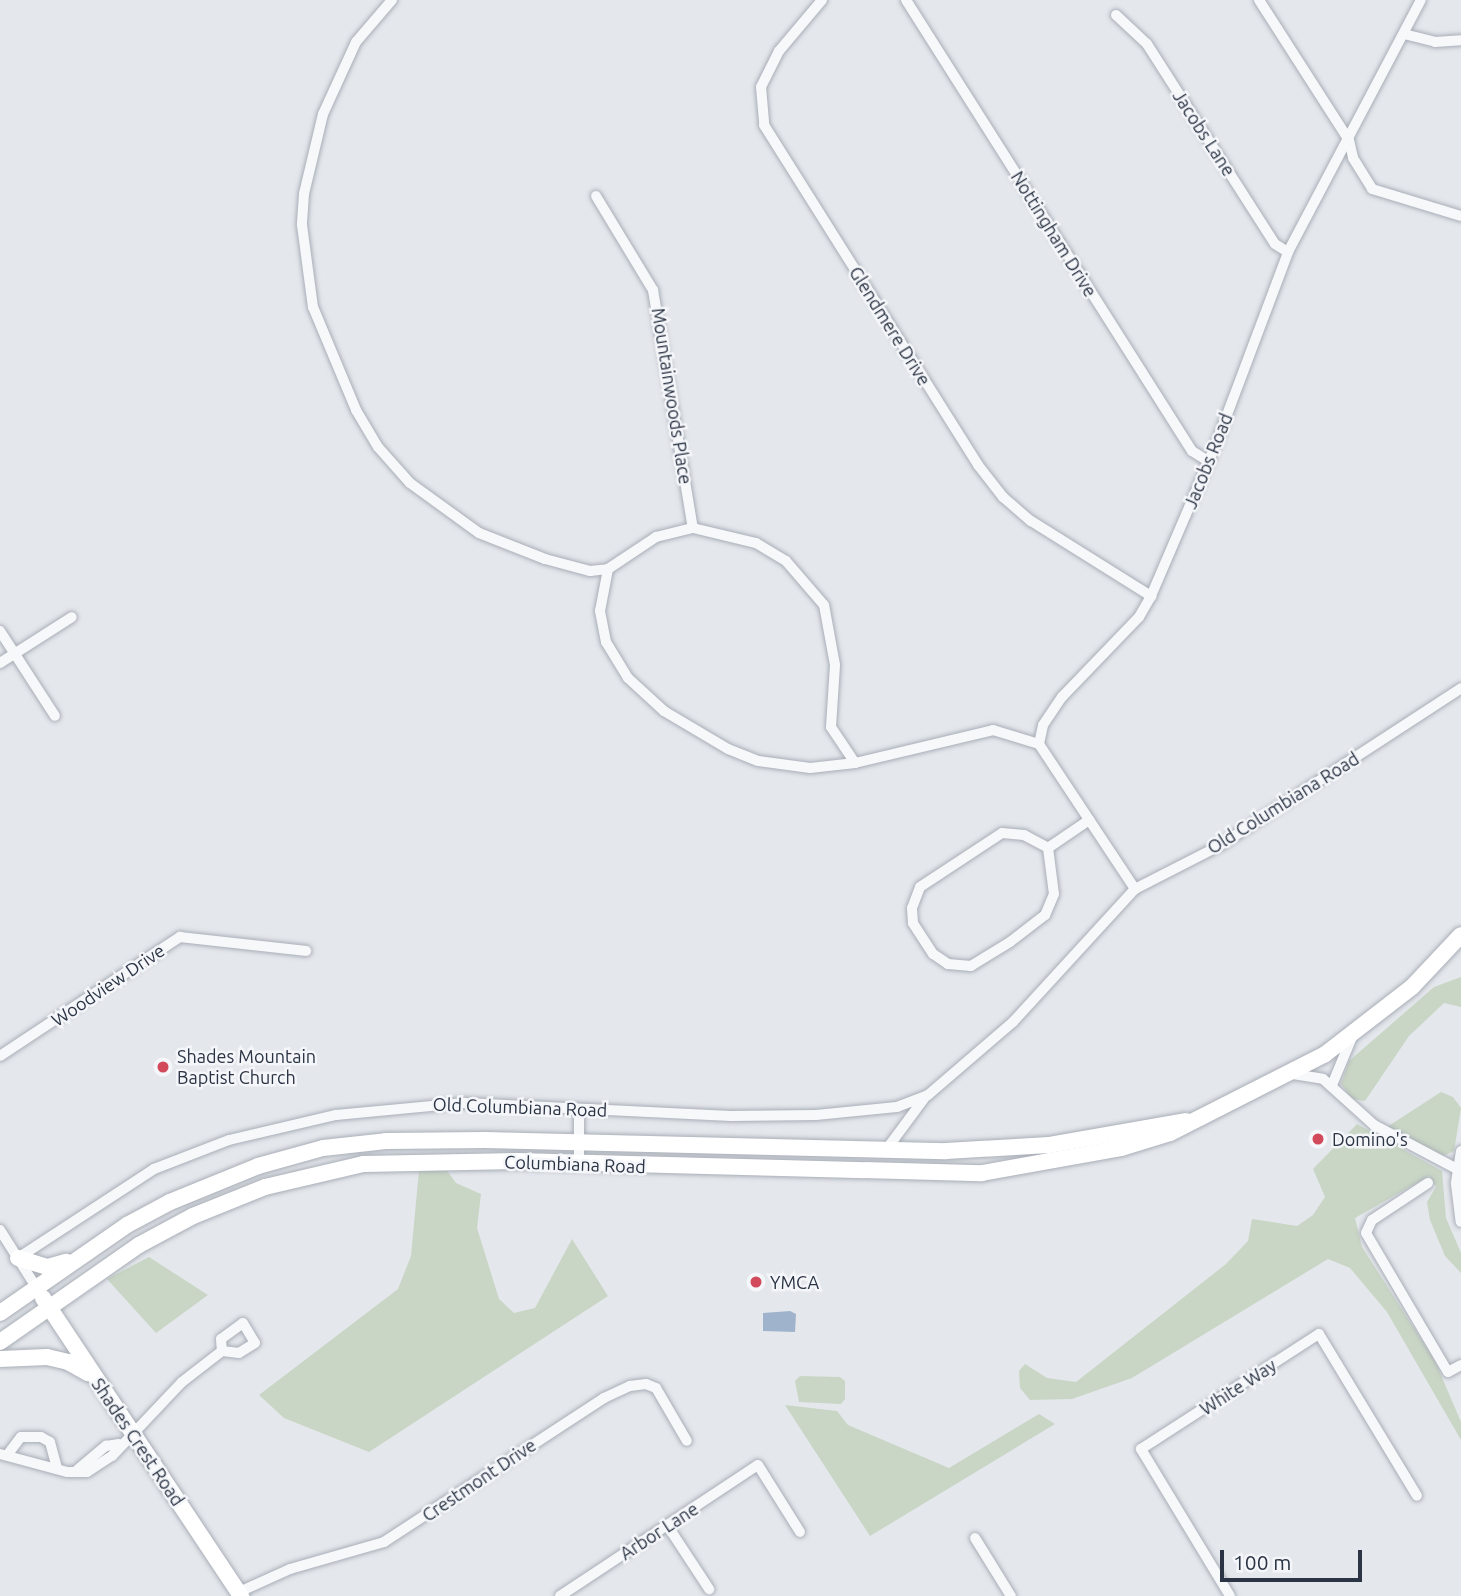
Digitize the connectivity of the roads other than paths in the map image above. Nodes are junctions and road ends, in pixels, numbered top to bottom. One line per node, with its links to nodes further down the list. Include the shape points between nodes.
1 (392, 0): 15 (street, via 356,42 323,114 304,194 302,225 313,307 356,410 379,447 410,483 479,533 545,559 590,570)
2 (822, 0): 16 (street, Glendmere Drive, via 779,51 761,87 764,125 978,465 1003,497 1031,521)
3 (906, 0): 13 (street, Nottingham Drive, via 1192,451)
4 (1259, 0): 9 (street)
5 (1421, 0): 7 (street, Jacobs Road)
6 (1116, 15): 12 (street, Jacobs Lane, via 1147,44 1275,244)
7 (1404, 34): 8 (street, via 1435,42); 9 (street, Jacobs Road)
8 (1461, 40)
9 (1349, 140): 11 (street, via 1353,158 1372,189); 12 (street, Jacobs Road)
10 (596, 196): 14 (street, Mountainwoods Place, via 653,290)
11 (1461, 216)
12 (1289, 252): 13 (street, Jacobs Road)
13 (1208, 461): 16 (street, Jacobs Road)
14 (693, 528): 15 (street, via 656,537); 24 (street, via 756,543 786,561 811,585 824,605 834,646 831,727)
15 (608, 569): 24 (street, via 600,611 606,642 628,678 664,711 758,761 810,768)
16 (1151, 596): 23 (street, Jacobs Road, via 1139,617 1053,709)
17 (72, 617): 19 (street)
18 (0, 631): 19 (street)
19 (15, 653): 20 (street); 22 (street)
20 (0, 663)
21 (1461, 688): 27 (street, Old Columbiana Road, via 1219,846)
22 (55, 716)
23 (1039, 744): 24 (street, via 993,730); 25 (street)
24 (855, 763)
25 (1089, 820): 26 (street); 27 (street)
26 (1048, 848): 26 (street, via 1024,835 1002,833 920,887 912,908 913,923 933,954 948,964 971,966 1045,915 1054,894 1055,873)
27 (1135, 889): 34 (street, Old Columbiana Road, via 1013,1022)
28 (1459, 941): 30 (main road, Columbiana Road)
29 (306, 951): 31 (street, Woodview Drive, via 180,937)
30 (1353, 1035): 32 (main road, Columbiana Road); 33 (street)
31 (0, 1056)
32 (1293, 1074): 33 (street); 36 (main road, Columbiana Road)
33 (1332, 1085): 42 (street, via 1374,1125)
34 (928, 1095): 35 (street, Old Columbiana Road, via 897,1107 816,1115); 38 (street, Old Columbiana Road)
35 (579, 1109): 37 (street); 49 (street, Old Columbiana Road, via 422,1104 336,1115 229,1140 154,1169)
36 (1188, 1120): 38 (main road, Columbiana Road, via 1049,1145); 41 (main road, Columbiana Road, via 1170,1133 1121,1148 982,1173)
37 (578, 1143): 38 (main road, Columbiana Road); 40 (main road, Columbiana Road, via 386,1140); 41 (street)
38 (886, 1150)
39 (1461, 1150): 42 (street)
40 (295, 1154): 43 (main road); 46 (main road, Columbiana Road, via 193,1190)
41 (579, 1164): 43 (main road, Columbiana Road, via 395,1161)
42 (1457, 1168): 45 (street)
43 (301, 1177): 48 (main road, Columbiana Road, via 231,1199)
44 (1428, 1183): 57 (street, via 1372,1220 1366,1233 1448,1372)
45 (1460, 1219)
46 (127, 1225): 48 (main road); 50 (main road, Columbiana Road)
47 (0, 1230): 49 (street)
48 (139, 1245): 52 (main road, Columbiana Road)
49 (18, 1258): 50 (main road, via 47,1267); 51 (street)
50 (75, 1260): 51 (main road, Columbiana Road)
51 (36, 1287): 52 (main road, Shades Crest Road); 53 (main road, Columbiana Road)
52 (49, 1307): 54 (main road, Columbiana Road); 58 (main road, Shades Crest Road)
53 (0, 1313)
54 (0, 1342)
55 (222, 1352): 59 (street, via 182,1382)
56 (0, 1359): 58 (main road, via 29,1356 68,1362)
57 (1461, 1365)
58 (95, 1378): 59 (main road, Shades Crest Road)
59 (134, 1434): 62 (street, via 87,1472); 69 (main road, Shades Crest Road)
60 (687, 1441): 69 (street, Crestmont Drive, via 659,1392 646,1384 630,1386 604,1398 384,1542 290,1569)
61 (4, 1454): 62 (street); 62 (street, via 21,1437 41,1437 50,1442)
62 (57, 1469)
63 (1417, 1496): 73 (street, White Way, via 1319,1334 1141,1449)
64 (667, 1525): 65 (street, Arbor Lane, via 758,1465); 67 (street, Arbor Lane); 68 (street)
65 (800, 1532)
66 (975, 1538): 72 (street)
67 (576, 1585): 70 (street, Arbor Lane); 71 (street)
68 (709, 1589)
69 (240, 1594)
70 (560, 1596)
71 (583, 1596)
72 (1011, 1596)
73 (1230, 1596)

